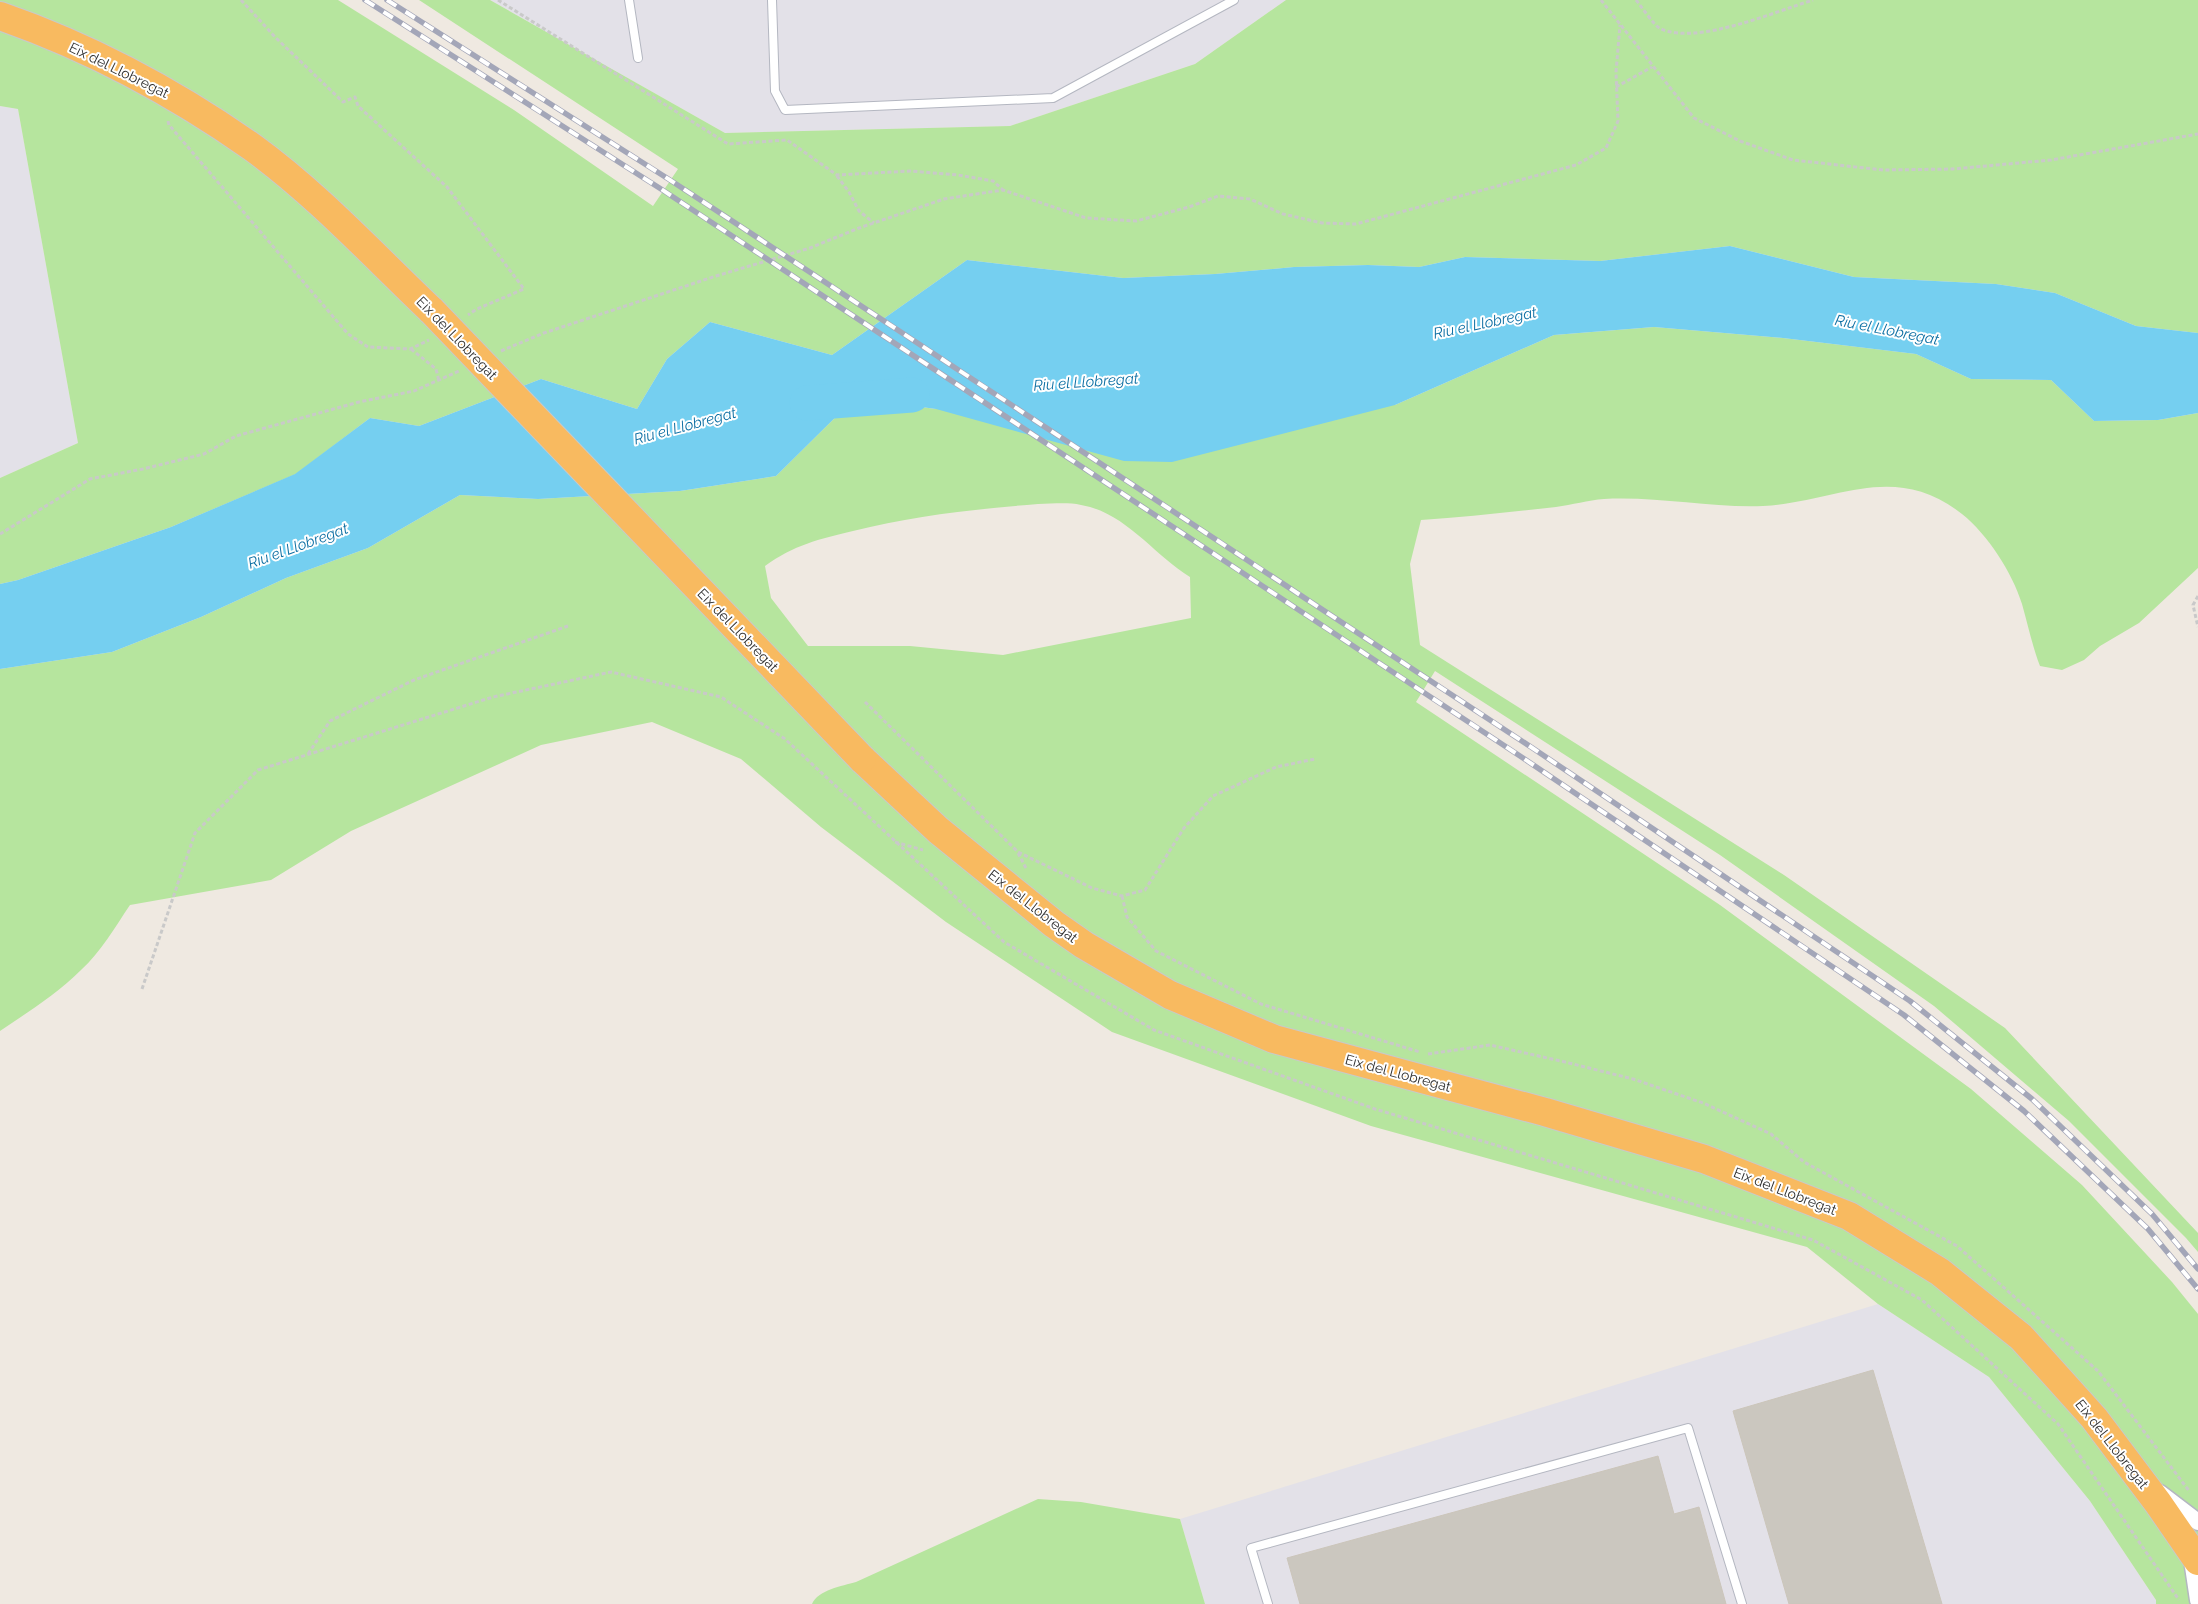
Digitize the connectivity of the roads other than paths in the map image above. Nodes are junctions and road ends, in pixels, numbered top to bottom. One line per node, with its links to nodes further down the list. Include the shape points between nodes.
1 (629, 0): 5 (lane)
2 (772, 0): 3 (lane, via 776,91 785,110 1054,98)
3 (1234, 0)
4 (0, 16): 6 (highway, Eix del Llobregat, bridge, via 160,88 252,148 288,176 432,311 862,759 938,830 1084,945 1170,995 1274,1039 1704,1159 1850,1216 1940,1272 2021,1337 2094,1418)
5 (638, 58)
6 (2138, 1477): 7 (street); 8 (highway, Eix del Llobregat)
7 (2198, 1522)
8 (2194, 1556): 9 (street)
9 (2198, 1600)
10 (1268, 1604): 11 (lane, via 1251,1548 1688,1428)
11 (1742, 1604)

